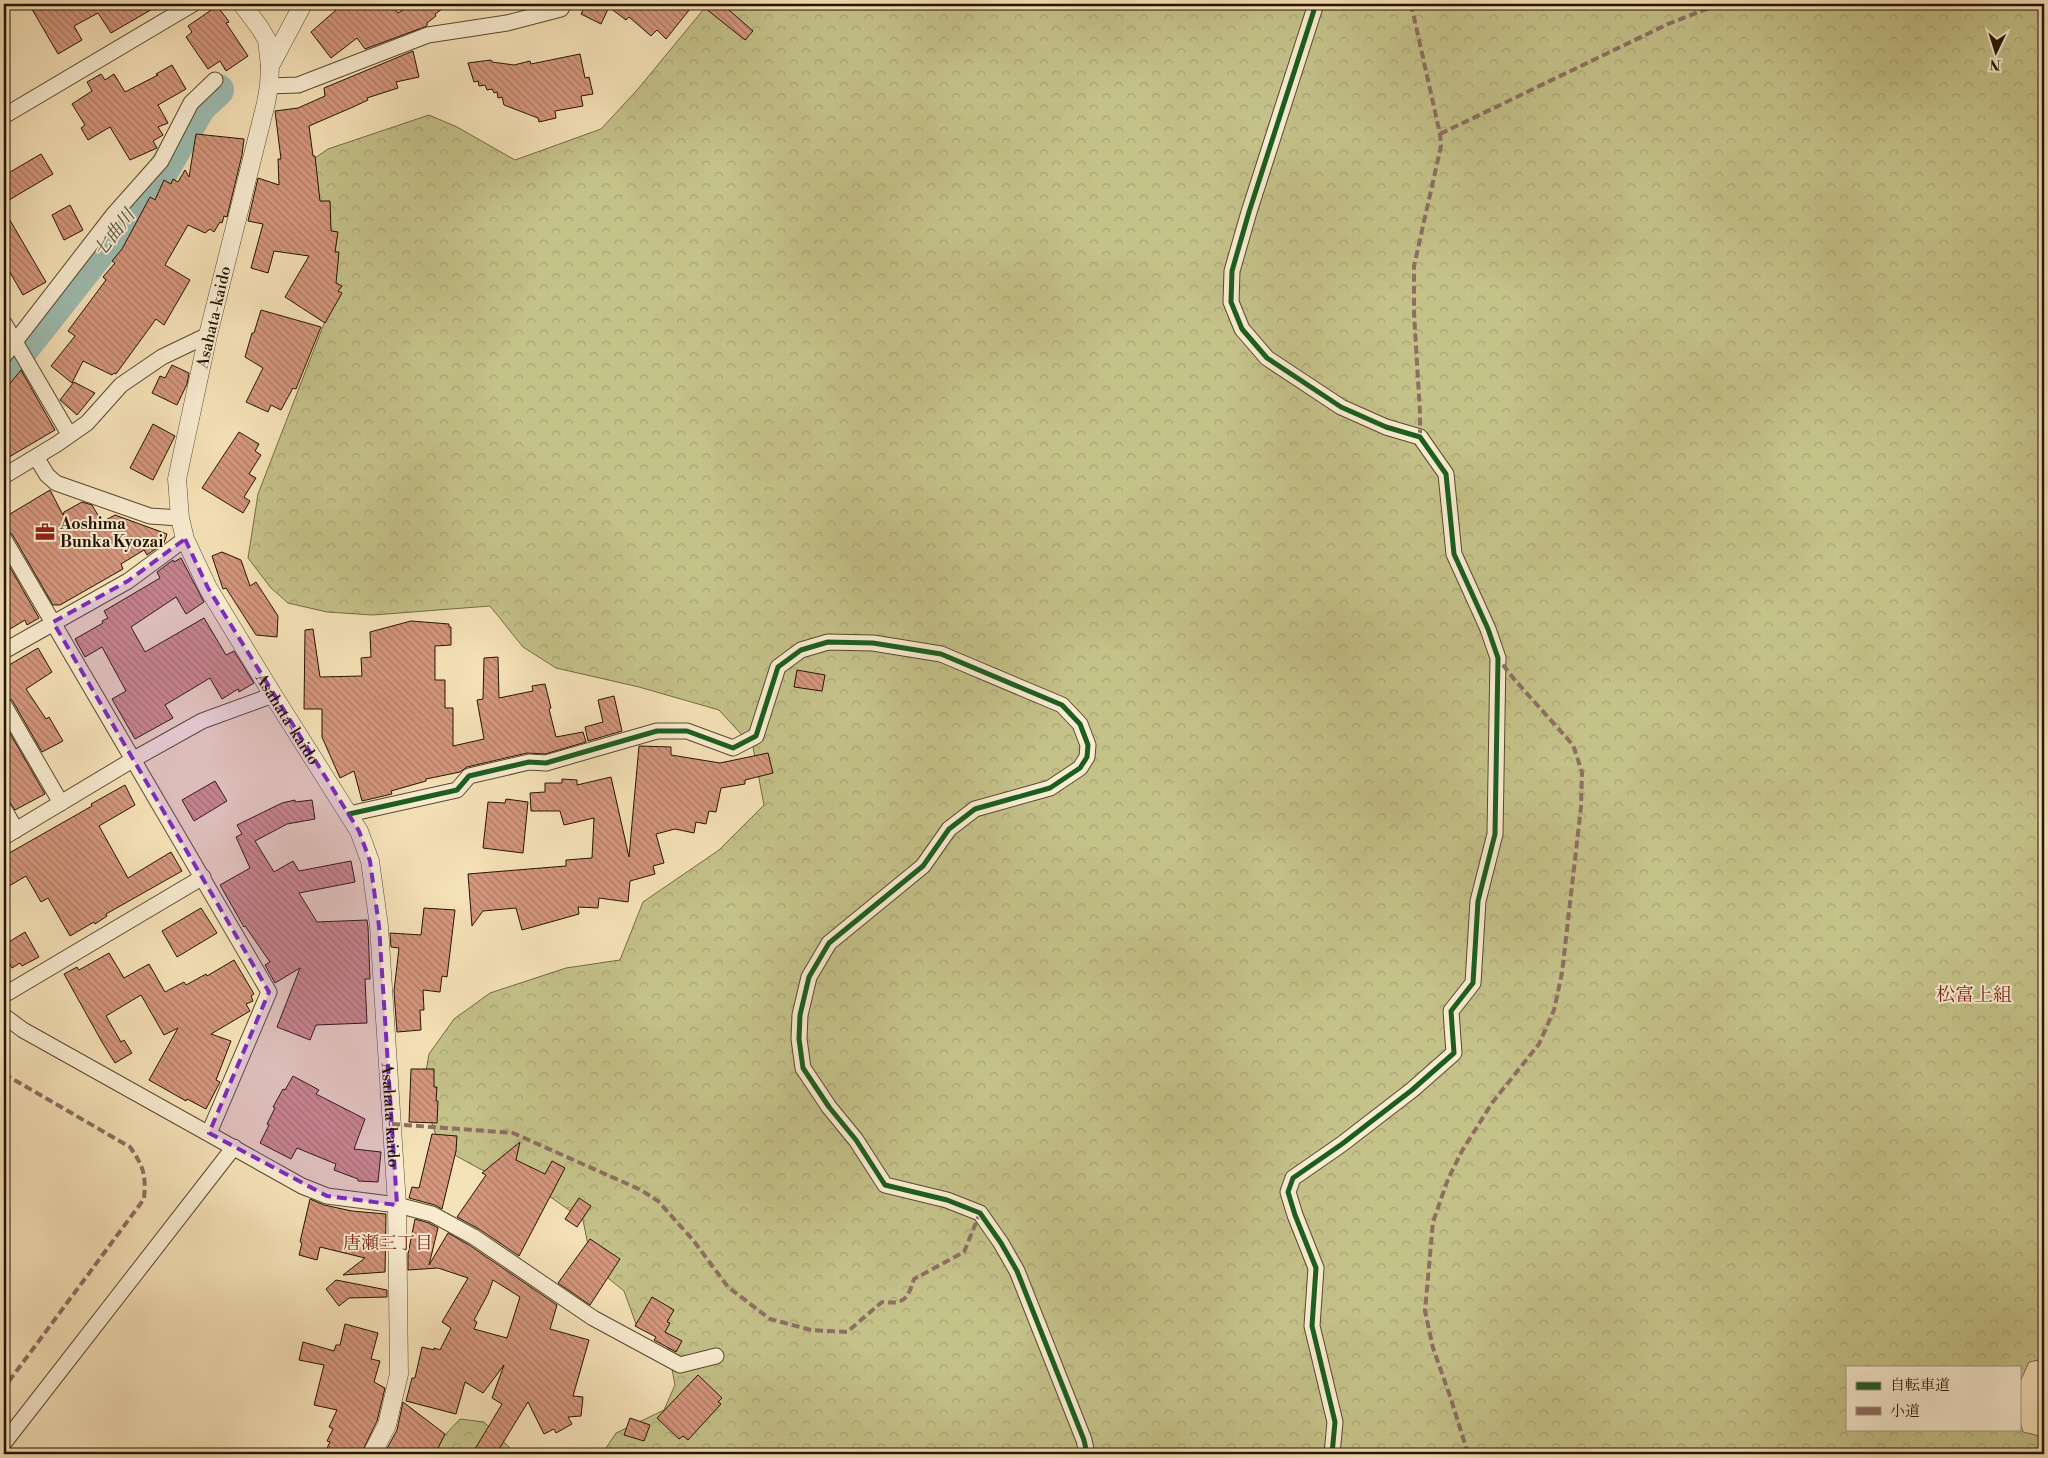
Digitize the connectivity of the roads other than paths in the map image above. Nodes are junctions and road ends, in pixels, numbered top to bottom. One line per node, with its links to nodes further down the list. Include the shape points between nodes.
1 (194, 4): 9 (street)
2 (242, 4): 6 (street, via 267,40)
3 (303, 4): 6 (street, Asahata-kaido)
4 (564, 4): 8 (street, via 561,10 507,23 428,35 298,85)
5 (1316, 4): 40 (street, via 1232,272 1232,302 1242,329 1268,358 1340,407 1386,427 1420,437 1446,474 1454,554 1498,658 1495,834 1478,901 1473,983 1451,1011 1454,1053 1412,1090 1293,1178 1288,1192 1316,1268 1312,1326 1335,1422)
6 (270, 66): 8 (street, Asahata-kaido)
7 (215, 80): 12 (street, via 192,103 161,161 113,215)
8 (269, 86): 11 (street, Asahata-kaido)
9 (4, 116)
10 (4, 323): 12 (street)
11 (208, 335): 14 (street, via 162,357 121,385 86,423); 17 (street, Asahata-kaido, via 176,478)
12 (15, 342): 13 (street); 14 (street)
13 (4, 356)
14 (69, 434): 15 (street)
15 (36, 457): 16 (street); 17 (street, via 46,475 56,482 150,516)
16 (4, 476)
17 (180, 518): 19 (street, Asahata-kaido)
18 (4, 539): 20 (street)
19 (185, 539): 20 (street, via 128,581); 22 (street, Asahata-kaido, via 208,588)
20 (53, 622): 21 (street); 24 (street)
21 (4, 651)
22 (273, 695): 24 (street, via 202,721); 27 (street, Asahata-kaido)
23 (4, 705): 25 (street)
24 (134, 759): 25 (street); 29 (street)
25 (61, 803): 28 (street)
26 (4, 809): 28 (street)
27 (348, 814): 34 (street, Asahata-kaido, via 359,831 370,861 379,926); 39 (street, via 457,790 469,776 529,762 546,763 658,731 687,731 733,748 756,736 778,667 801,650 828,642 873,643 941,654 1062,705 1080,724 1088,745 1087,758 1080,768 1050,788 975,809 949,829 923,866 829,943 809,977 800,1015 799,1039 803,1068 885,1185 947,1200 980,1213 1001,1243 1017,1271)
28 (10, 834)
29 (203, 876): 30 (street); 32 (street, via 269,992)
30 (4, 995)
31 (4, 1016): 32 (street, via 23,1030)
32 (209, 1134): 33 (street)
33 (234, 1147): 34 (street, via 302,1186 327,1196); 36 (street)
34 (397, 1205): 35 (street, via 432,1214 474,1237 593,1318 680,1365); 38 (street, Asahata-kaido, via 399,1374 387,1425)
35 (716, 1356)
36 (4, 1444): 37 (street)
37 (10, 1454)
38 (372, 1454)
39 (1088, 1454)
40 (1332, 1454)

